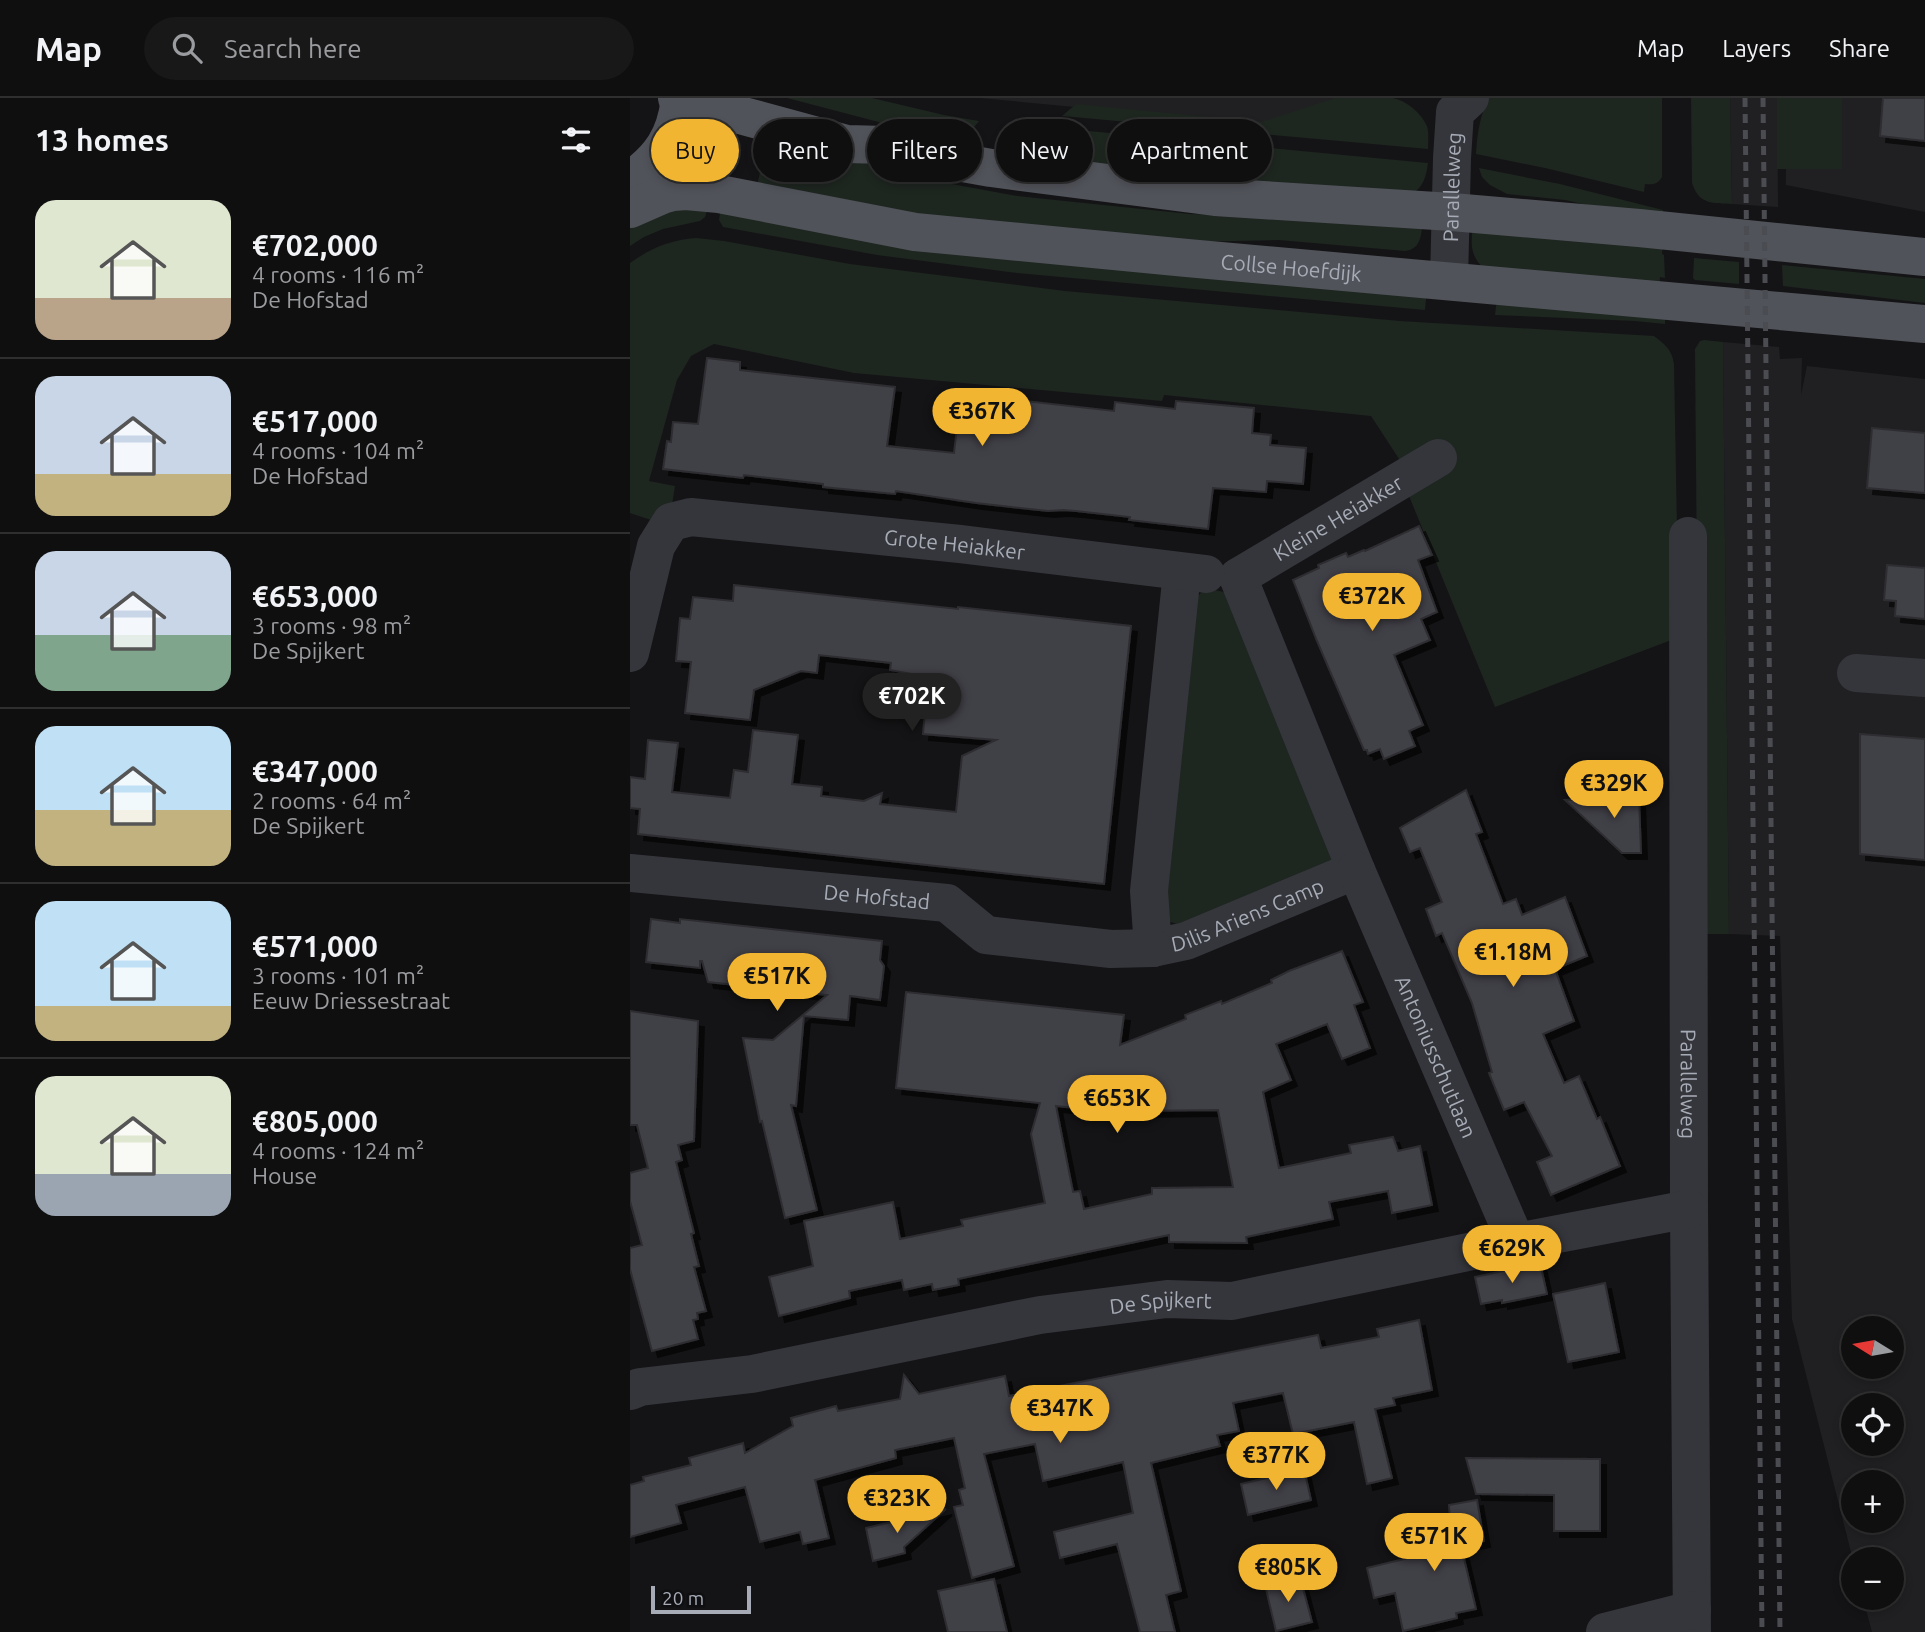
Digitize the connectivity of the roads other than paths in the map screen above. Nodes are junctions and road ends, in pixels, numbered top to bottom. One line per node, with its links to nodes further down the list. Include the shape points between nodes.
1 (747, 98): 4 (main road, via 852,125)
2 (1470, 98): 8 (street, Parallelweg, via 1455,112)
3 (679, 99): 5 (main road, via 847,144); 7 (main road, via 676,127 645,170)
4 (867, 134)
5 (867, 145)
6 (982, 166): 8 (main road, via 1215,197)
7 (641, 195): 10 (main road, Collse Hoefdijk, via 719,194 915,232)
8 (1452, 212): 9 (main road); 10 (street, Parallelweg)
9 (1925, 257)
10 (1450, 281): 11 (main road, Collse Hoefdijk)
11 (1925, 324)
12 (1438, 458): 15 (street, Kleine Heiakker)
13 (1688, 536): 22 (street, Parallelweg)
14 (1182, 572): 15 (street, Grote Heiakker); 16 (street, Grote Heiakker, via 691,517 671,522 656,546); 21 (street, Dilis Ariens Camp, via 1149,891)
15 (1238, 577): 19 (street)
16 (630, 653)
17 (1856, 673): 18 (street)
18 (1925, 678)
19 (1356, 870): 21 (street, Dilis Ariens Camp, via 1186,941); 23 (street, Antoniusschutlaan)
20 (630, 873): 21 (street, De Hofstad, via 947,903 986,935 1111,949)
21 (1153, 948)
22 (1689, 1209): 23 (street, De Spijkert); 25 (street, Parallelweg)
23 (1516, 1242): 24 (street, De Spijkert, via 1233,1301 1167,1299 1040,1315 752,1374)
24 (630, 1391)
25 (1692, 1621): 26 (street)
26 (1605, 1632)

